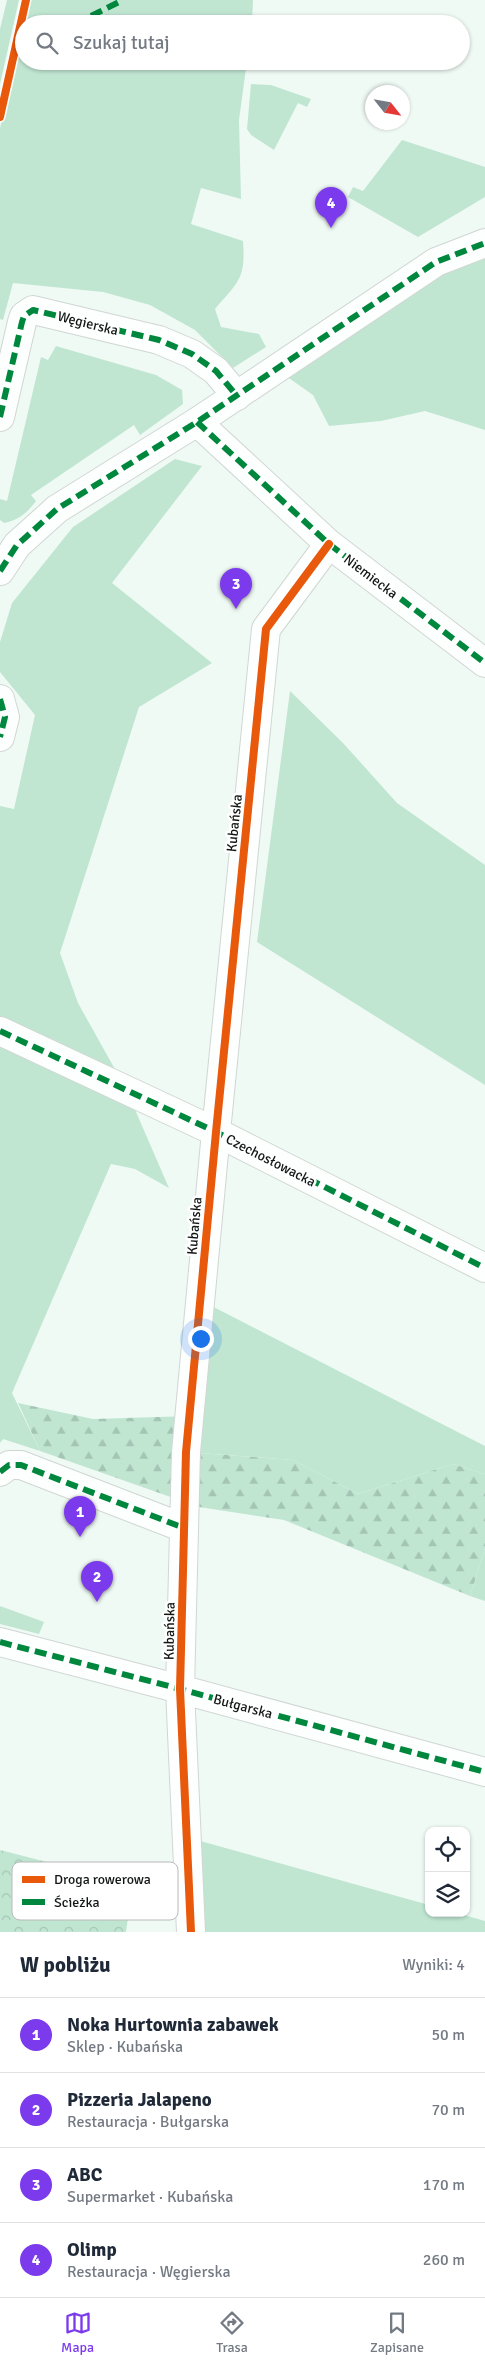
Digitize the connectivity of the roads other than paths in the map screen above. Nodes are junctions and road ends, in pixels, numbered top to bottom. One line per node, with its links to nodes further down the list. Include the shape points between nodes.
1 (485, 243): 2 (street, via 436,262)
2 (236, 396): 3 (street, Węgierska, via 216,371 192,354 159,340 33,310 24,316 22,322); 4 (street)
3 (0, 417)
4 (197, 422): 5 (street, Niemiecka); 6 (street, via 57,509)
5 (329, 544): 7 (street, Niemiecka); 11 (street, Kubańska, via 266,629)
6 (1, 564)
7 (485, 662)
8 (0, 699): 9 (street, via 5,717)
9 (0, 737)
10 (0, 1031): 11 (street, Czechosłowacka)
11 (216, 1132): 12 (street, Czechosłowacka); 14 (street, Kubańska, via 186,1452)
12 (485, 1268)
13 (0, 1472): 14 (street, via 10,1465 21,1465)
14 (184, 1528): 16 (street, Kubańska)
15 (0, 1642): 16 (street, Bułgarska)
16 (180, 1689): 17 (street, Bułgarska); 18 (street, Kubańska)
17 (485, 1772)
18 (191, 1932)

